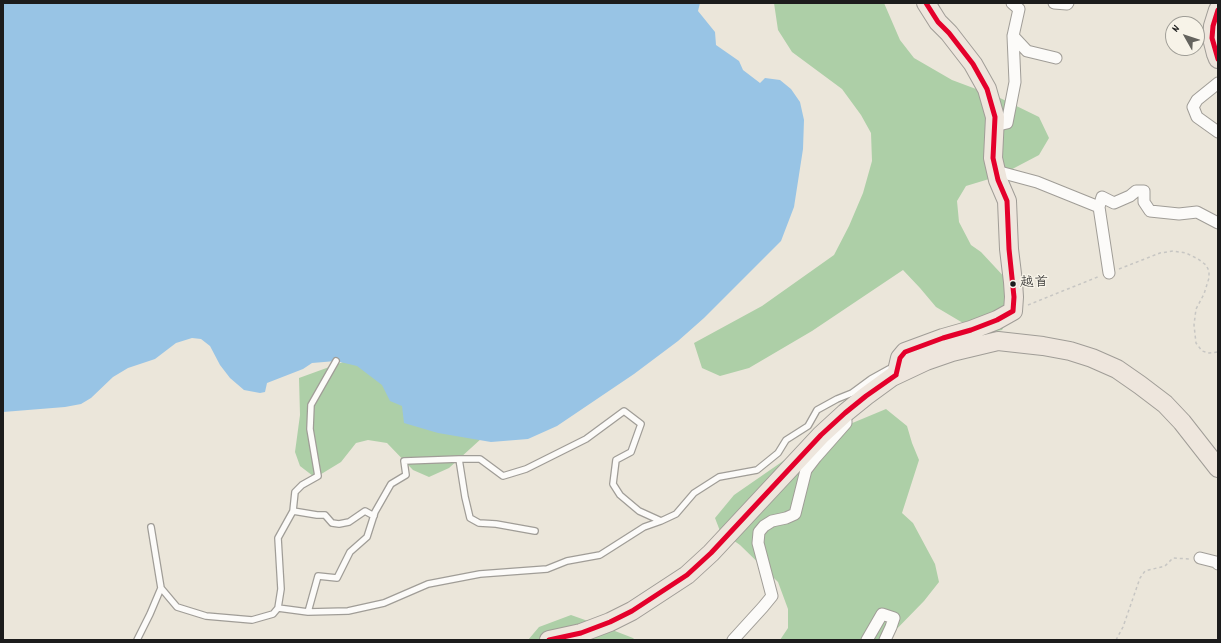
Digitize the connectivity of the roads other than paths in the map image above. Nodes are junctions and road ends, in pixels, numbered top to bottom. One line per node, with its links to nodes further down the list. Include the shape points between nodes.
1 (926, 3): 10 (highway, via 938,22 973,64 987,89 995,117)
2 (1012, 3): 6 (street, via 1019,9)
3 (1054, 3): 4 (street)
4 (1068, 3)
5 (1218, 10): 8 (highway, via 1212,38)
6 (1013, 36): 7 (street, via 1027,51); 10 (street, via 1015,82 1007,123)
7 (1056, 58)
8 (1218, 58)
9 (1218, 83): 11 (street, via 1197,100 1193,107 1197,117)
10 (994, 126): 12 (highway, via 993,158)
11 (1218, 132)
12 (996, 171): 13 (street, via 1037,182); 17 (highway, via 1007,202 1013,311 978,328 905,352 900,358)
13 (1099, 207): 14 (street, via 1102,197 1114,203 1136,191 1144,190 1144,202 1150,211 1178,214 1196,212); 15 (street)
14 (1218, 223)
15 (1109, 273)
16 (336, 361): 21 (lane, via 311,405 310,429 318,476 295,492)
17 (898, 369): 18 (highway, via 892,377); 20 (highway, via 952,352 998,342 1070,351 1117,369 1165,404); 23 (lane, via 871,379 852,393 817,410 808,426 786,440 778,453 757,470 720,477 694,493 676,514)
18 (845, 413): 32 (highway, via 687,575 610,622); 33 (street, via 846,423 806,470 795,514 772,520 759,532 758,543 772,596)
19 (459, 459): 22 (lane, via 404,461 406,476 391,484); 23 (lane, via 480,459 503,476 526,469 586,439 624,411 641,424 631,452 616,460 613,484 620,495 639,511); 25 (lane, via 470,518 479,523)
20 (1218, 468)
21 (294, 511): 22 (lane, via 325,515 332,523 340,524 365,511); 29 (lane, via 278,538 281,589)
22 (374, 516): 30 (lane, via 366,537 350,552 337,578 318,576)
23 (661, 521): 30 (lane, via 644,527 600,555 566,561 547,569 480,574 428,584 384,603 348,611)
24 (151, 527): 28 (lane)
25 (536, 531)
26 (1200, 558): 27 (street)
27 (1218, 564)
28 (160, 588): 29 (lane, via 177,607 206,616 252,620 273,614); 31 (lane)
29 (278, 608): 30 (lane)
30 (308, 612)
31 (137, 640)
32 (549, 640)
33 (733, 640)
34 (867, 640): 35 (street, via 882,614 894,618)
35 (885, 640)

